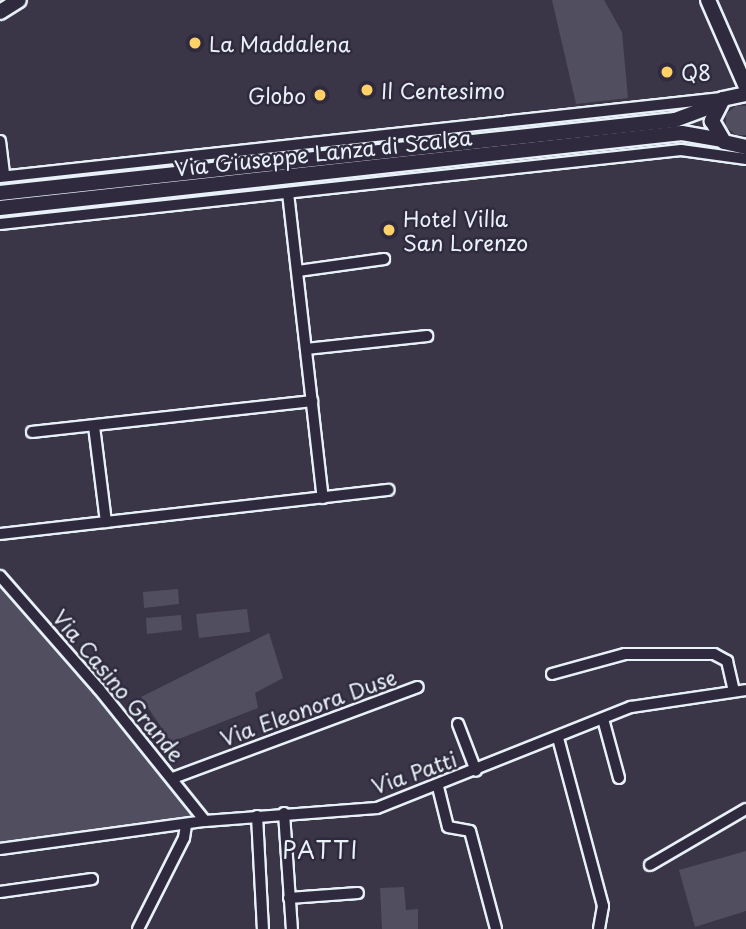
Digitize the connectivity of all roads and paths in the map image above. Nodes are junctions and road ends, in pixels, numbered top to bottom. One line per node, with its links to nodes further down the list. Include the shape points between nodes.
1 (19, 0): 3 (street)
2 (708, 0): 4 (street)
3 (0, 12)
4 (722, 38): 5 (street); 7 (street, via 731,79)
5 (746, 87)
6 (746, 94): 7 (street)
7 (724, 99): 8 (street, Via Giuseppe Lanza di Scalea); 9 (street, Via Giuseppe Lanza di Scalea, via 684,118); 11 (street, via 712,121)
8 (595, 112): 9 (street, Via Giuseppe Lanza di Scalea); 16 (street, Via Giuseppe Lanza di Scalea)
9 (547, 133): 17 (street, Via Giuseppe Lanza di Scalea)
10 (651, 137): 11 (street, Via Giuseppe Lanza di Scalea, via 693,133); 15 (street, Via Giuseppe Lanza di Scalea); 19 (street, Via Giuseppe Lanza di Scalea)
11 (720, 139): 13 (street, Via Giuseppe Lanza di Scalea)
12 (0, 141): 16 (street)
13 (746, 147)
14 (746, 159): 15 (street, Via Giuseppe Lanza di Scalea, via 688,149)
15 (593, 160): 18 (street, Via Giuseppe Lanza di Scalea)
16 (2, 177)
17 (0, 192)
18 (288, 193): 20 (street, Via Giuseppe Lanza di Scalea); 22 (street)
19 (0, 208)
20 (0, 224)
21 (384, 259): 22 (street)
22 (298, 271): 24 (street)
23 (427, 336): 24 (street)
24 (306, 349): 25 (street)
25 (312, 401): 26 (street); 29 (street)
26 (94, 426): 27 (street); 30 (street)
27 (32, 432)
28 (389, 490): 29 (street)
29 (323, 498): 30 (street)
30 (106, 522): 31 (street)
31 (0, 534)
32 (0, 576): 41 (street, Via Casino Grande)
33 (552, 674): 36 (street, via 625,654 714,654 727,662)
34 (418, 687): 41 (street, Via Eleonora Duse)
35 (746, 690): 36 (street, Via Patti)
36 (734, 691): 37 (street, Via Patti, via 642,705)
37 (603, 719): 39 (street, Via Patti); 42 (street)
38 (458, 724): 40 (street)
39 (558, 738): 40 (street, Via Patti); 59 (street, via 603,906)
40 (476, 771): 43 (street, Via Patti)
41 (173, 778): 47 (street, Via Casino Grande)
42 (619, 778)
43 (438, 787): 45 (street, Via Patti, via 377,808); 58 (street, via 448,827 470,831)
44 (746, 809): 50 (street)
45 (284, 813): 46 (street, Via Patti); 54 (street)
46 (257, 816): 47 (street, Via Patti); 56 (street)
47 (205, 821): 48 (street, Via Patti)
48 (186, 826): 49 (street, Via Patti); 55 (street)
49 (0, 849)
50 (650, 865)
51 (92, 879): 52 (street)
52 (0, 892)
53 (358, 893): 54 (street)
54 (289, 898): 57 (street)
55 (138, 929)
56 (263, 929)
57 (292, 929)
58 (496, 929)
59 (599, 929)

